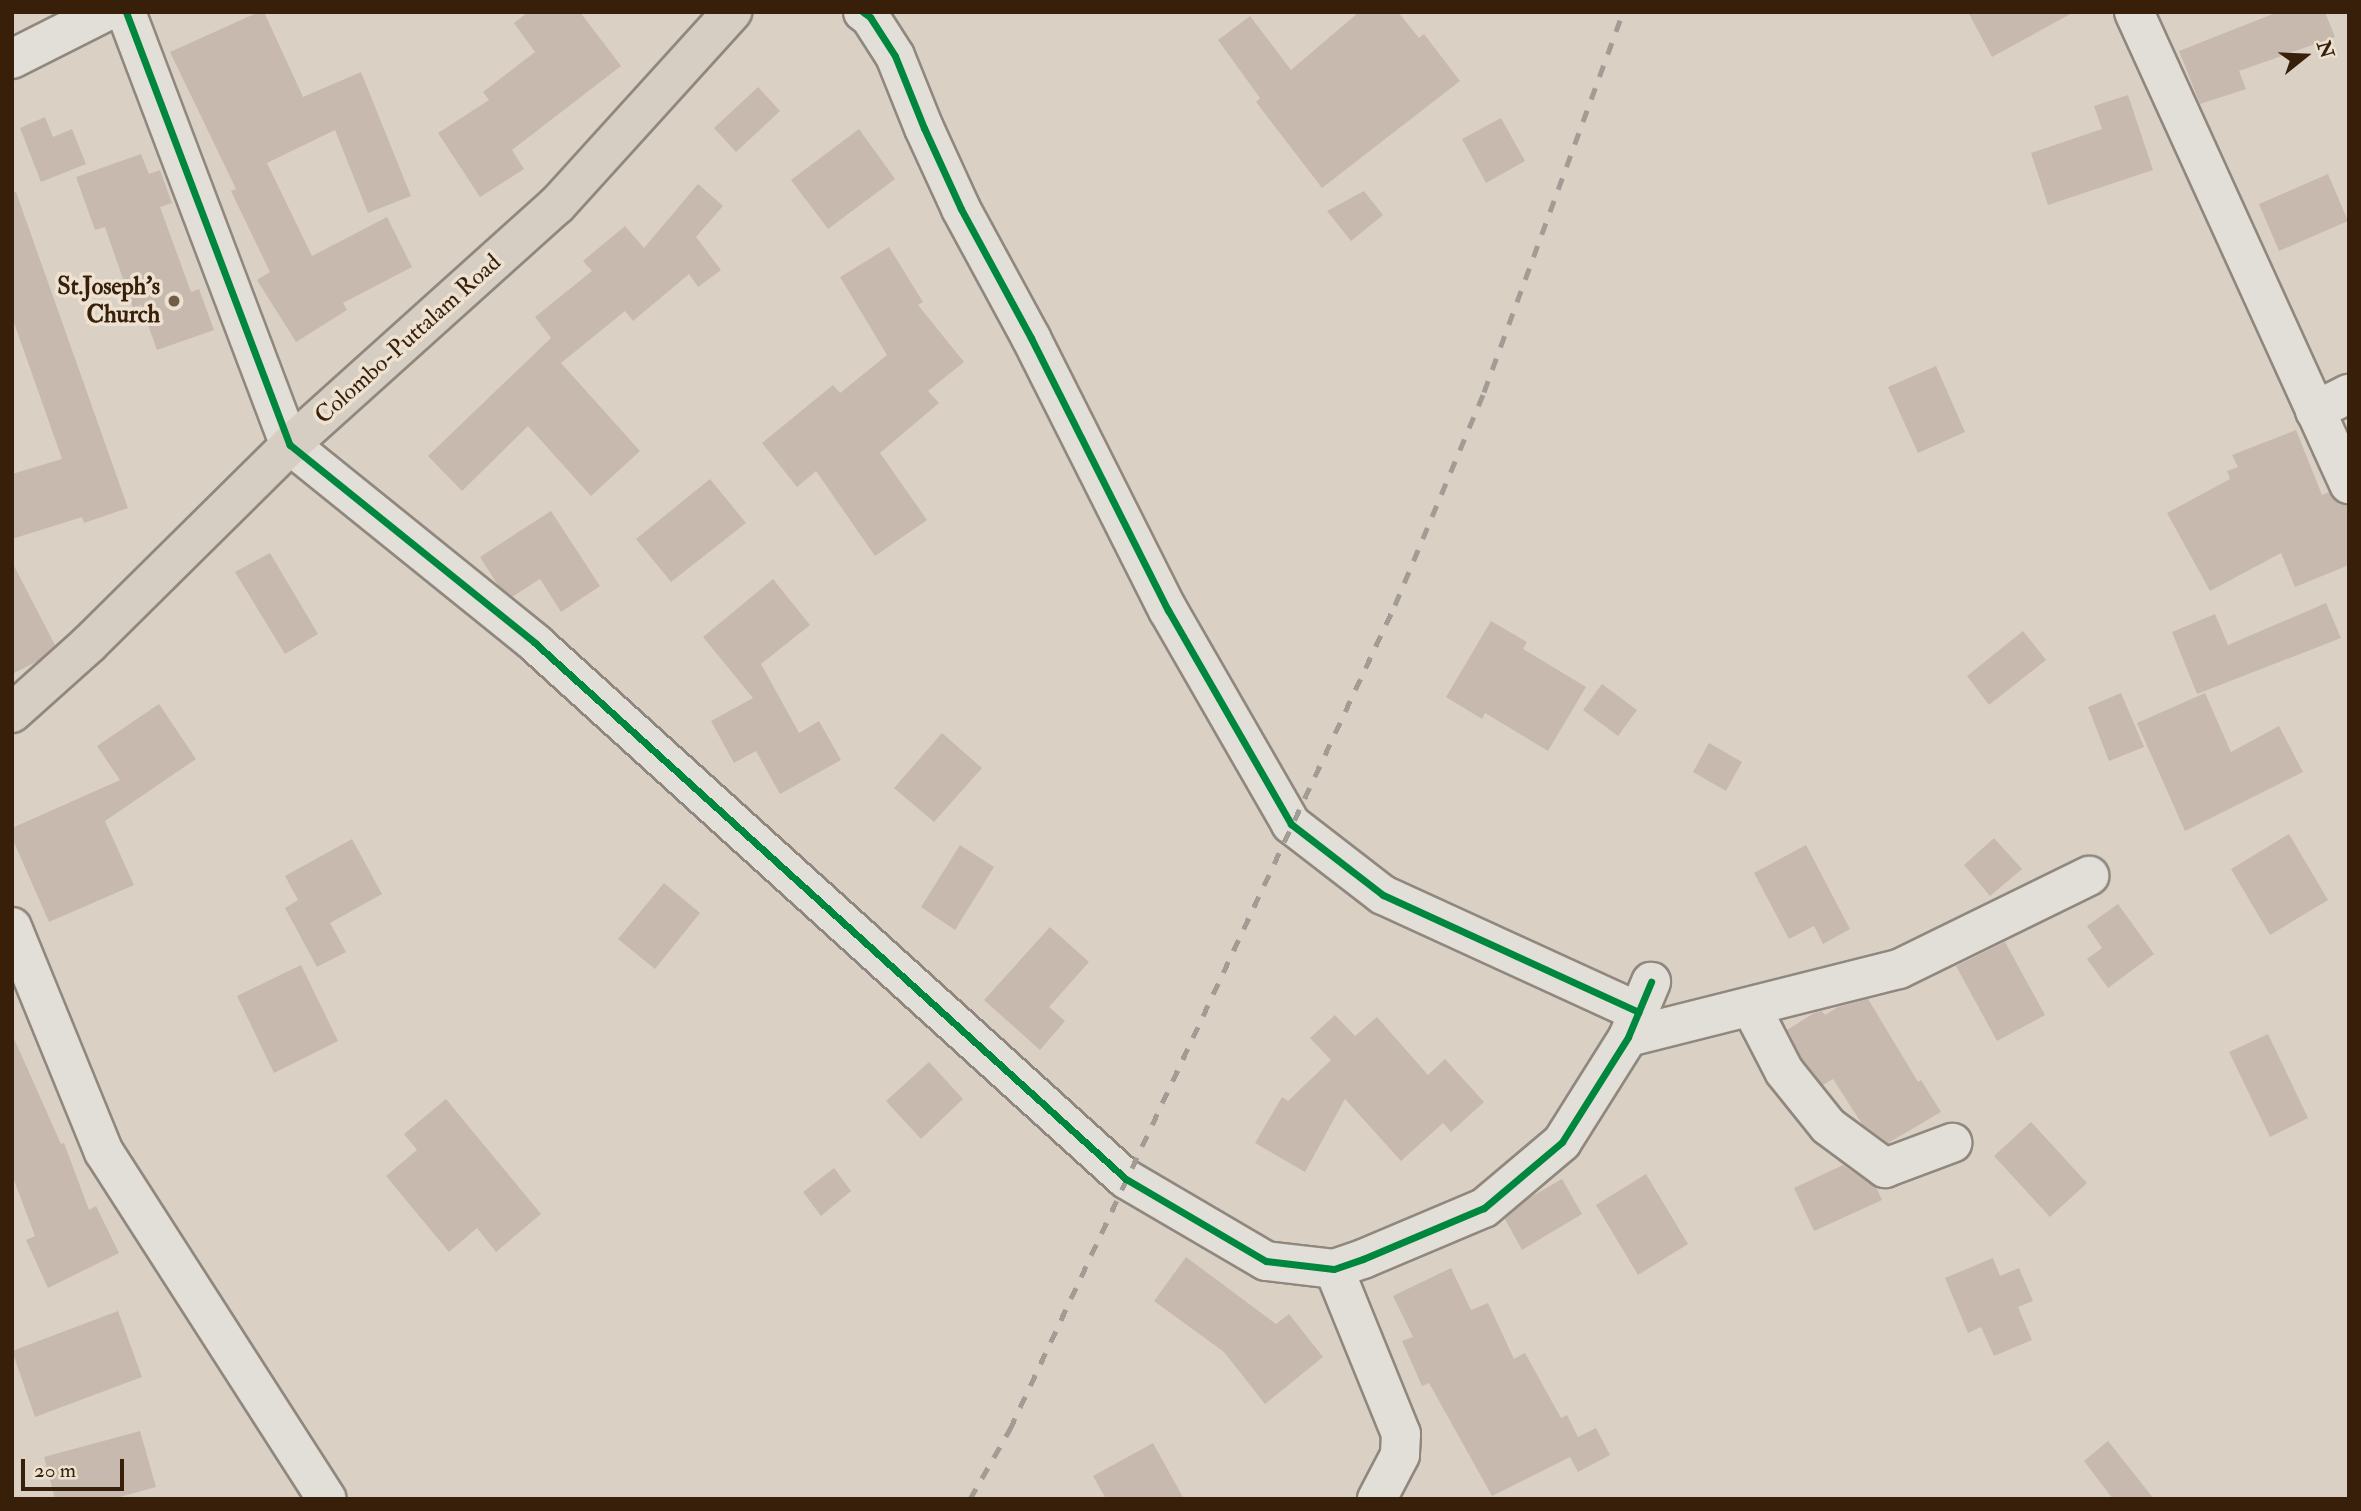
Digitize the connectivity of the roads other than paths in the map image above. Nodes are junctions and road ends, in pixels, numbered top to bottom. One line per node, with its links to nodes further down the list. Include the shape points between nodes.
1 (105, 12): 6 (street)
2 (127, 12): 9 (street)
3 (732, 12): 9 (highway, Colombo-Puttalam Road, via 556,205)
4 (863, 12): 15 (street, via 895,56 961,209 1168,610 1291,824 1382,895)
5 (2144, 16): 8 (street)
6 (12, 59)
7 (2349, 394): 8 (street)
8 (2315, 411): 10 (street)
9 (290, 445): 11 (highway, Colombo-Puttalam Road, via 89,644); 17 (street, via 535,643 1126,1179 1266,1261)
10 (2349, 484)
11 (12, 713)
12 (2089, 876): 14 (street, via 1899,970)
13 (12, 926): 18 (street, via 104,1152)
14 (1751, 1007): 15 (street); 16 (street, via 1784,1071 1828,1126 1885,1168)
15 (1639, 1010): 17 (street, via 1562,1142 1484,1208)
16 (1952, 1143)
17 (1334, 1269): 19 (street, via 1401,1434 1400,1455)
18 (327, 1499)
19 (1377, 1499)

